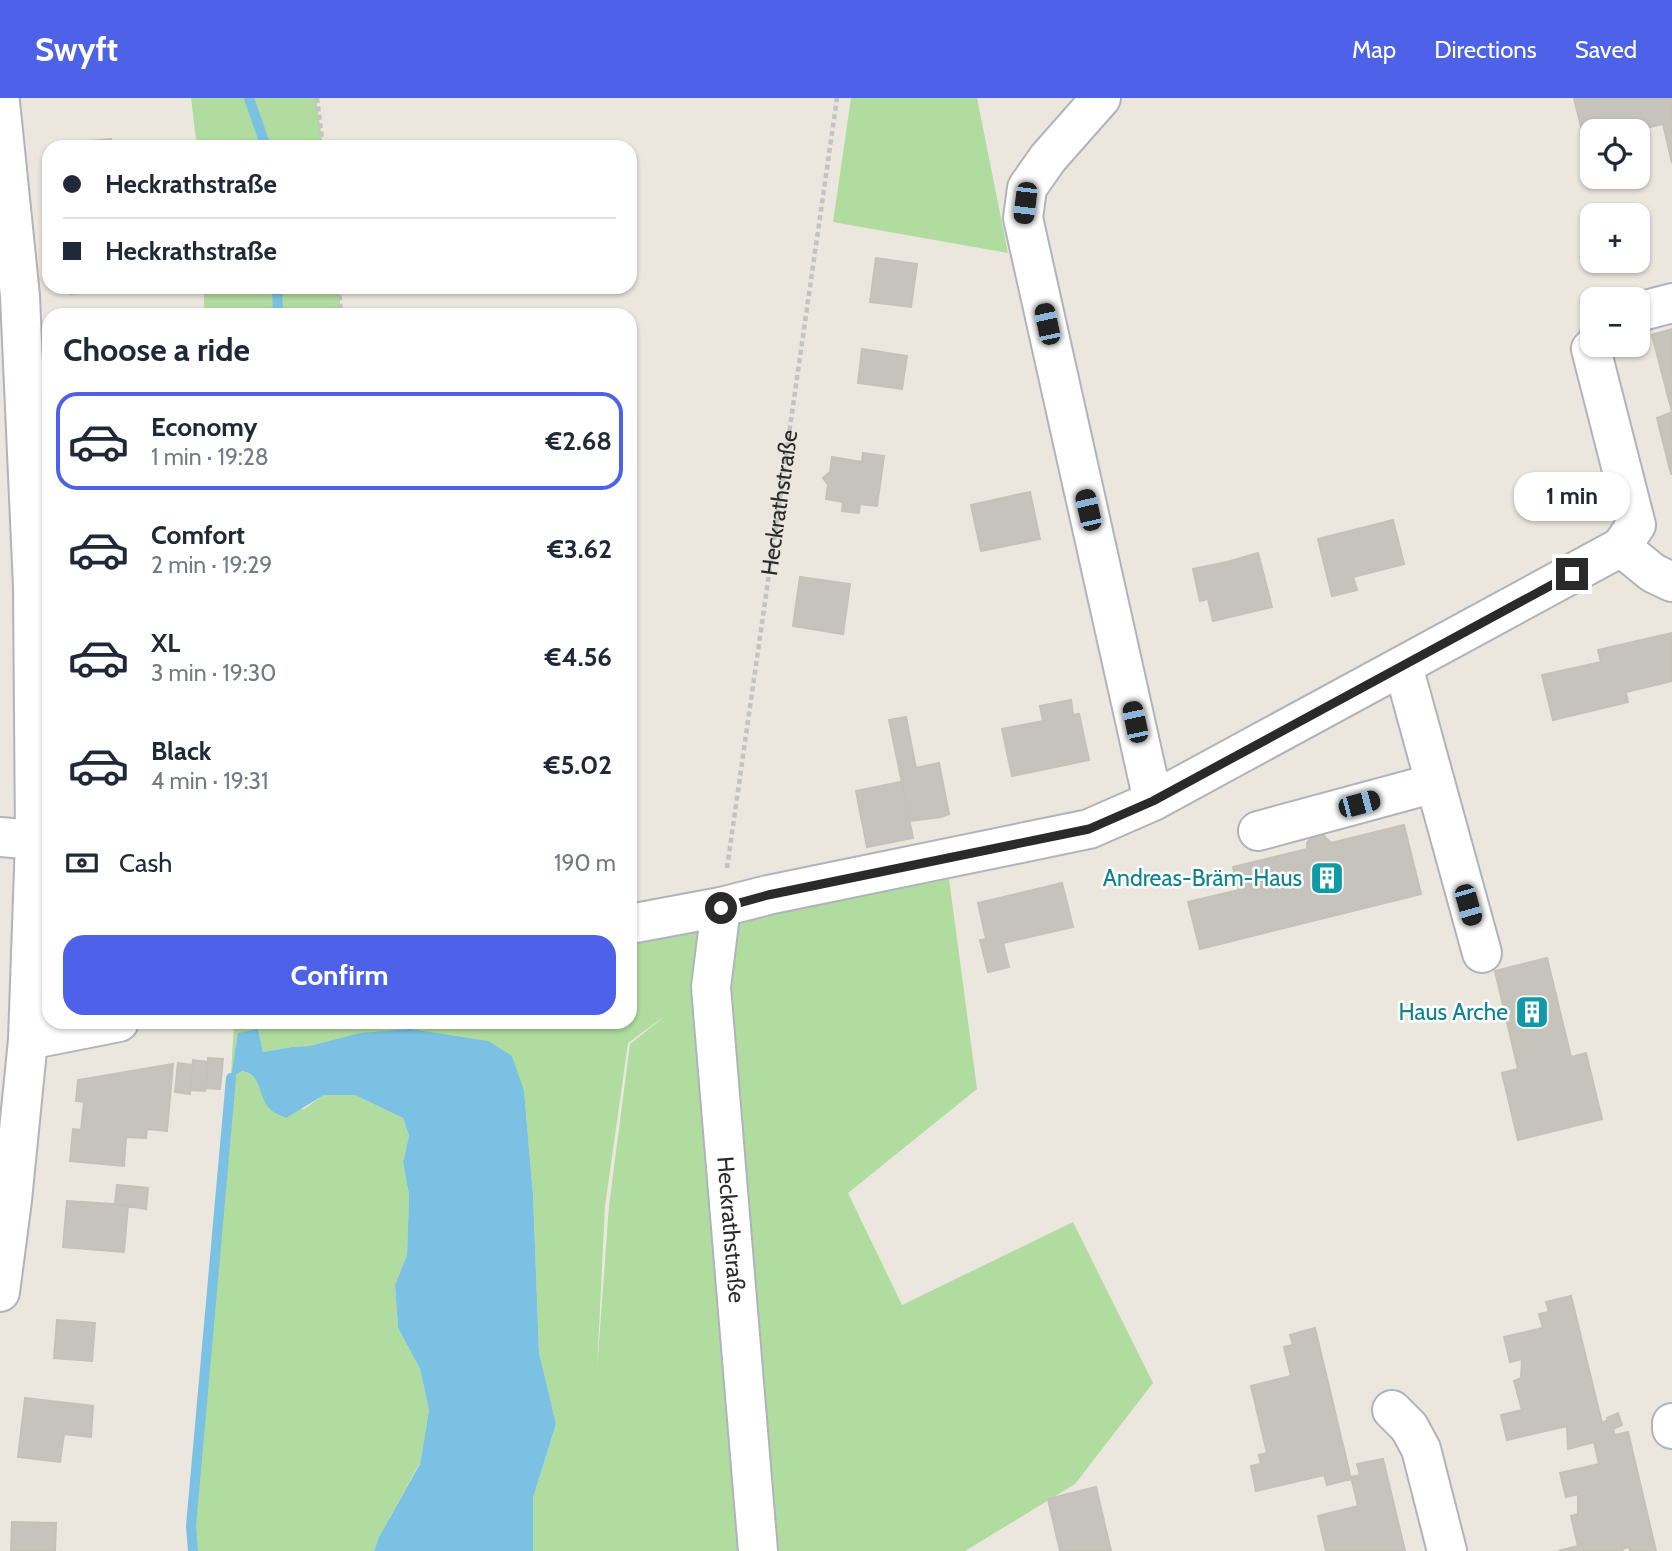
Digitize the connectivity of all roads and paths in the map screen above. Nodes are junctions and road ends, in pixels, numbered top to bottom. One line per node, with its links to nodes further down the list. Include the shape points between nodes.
1 (317, 98): 5 (path)
2 (837, 98): 16 (path, Heckrathstraße)
3 (1101, 98): 13 (street, via 1027,188 1023,218)
4 (0, 102): 15 (street, via 20,296 33,587)
5 (322, 140)
6 (1672, 303): 7 (street)
7 (1650, 309)
8 (1595, 357): 9 (street, via 1636,525)
9 (1621, 547): 10 (street); 11 (street)
10 (1672, 582)
11 (1403, 666): 12 (street); 13 (street)
12 (1435, 783): 14 (street); 18 (street)
13 (1153, 801): 16 (street, via 1089,829)
14 (1258, 831)
15 (18, 839): 20 (street)
16 (721, 908): 17 (street); 26 (street, Heckrathstraße, via 711,987)
17 (637, 923)
18 (1482, 953)
19 (84, 1029): 20 (street)
20 (28, 1040): 21 (street)
21 (6, 1199): 22 (street)
22 (0, 1292)
23 (1392, 1410): 27 (street, via 1409,1427 1420,1450)
24 (1672, 1423): 25 (street)
25 (1672, 1429)
26 (758, 1551)
27 (1447, 1551)

